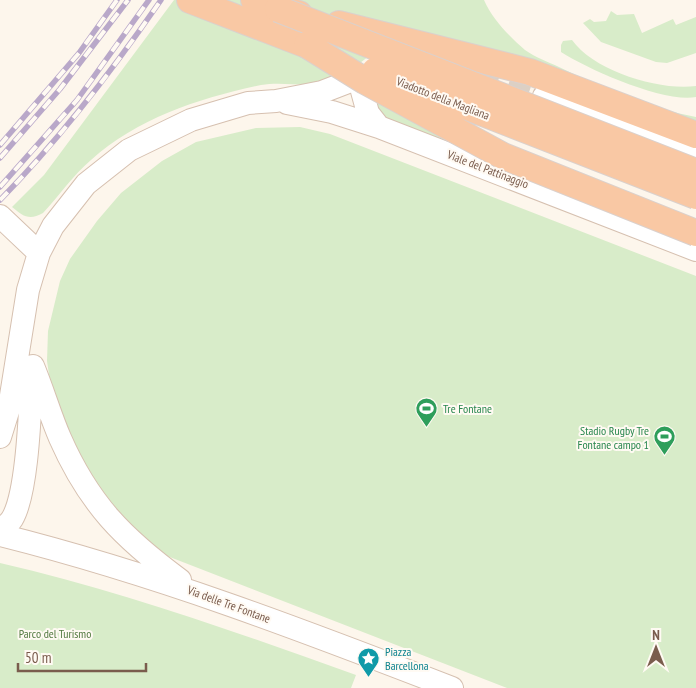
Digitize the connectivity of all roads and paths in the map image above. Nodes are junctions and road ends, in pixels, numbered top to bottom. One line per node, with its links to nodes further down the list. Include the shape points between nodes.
1 (190, 0): 4 (highway, Viadotto della Magliana)
2 (254, 0): 3 (highway, Viadotto della Magliana)
3 (278, 9): 8 (highway, bridge, via 530,72); 10 (highway, Viadotto della Magliana, bridge)
4 (307, 45): 11 (highway, Viadotto della Magliana, bridge); 13 (highway, bridge, via 365,82 512,160)
5 (544, 96): 9 (main road)
6 (276, 101): 7 (main road, Viale del Pattinaggio, via 332,112); 7 (main road, Viale del Pattinaggio, via 355,87); 15 (main road, Viale del Pattinaggio, via 248,103 202,116 129,150 80,191 53,226)
7 (379, 127): 14 (main road, Viale del Pattinaggio)
8 (696, 135)
9 (696, 155)
10 (696, 172)
11 (696, 196)
12 (0, 216): 15 (main road)
13 (696, 233)
14 (696, 250)
15 (39, 254): 16 (main road, via 28,290)
16 (23, 367): 17 (main road); 18 (main road); 19 (main road, via 26,451 20,495 11,521); 21 (main road, via 101,509 132,543)
17 (0, 400)
18 (0, 437)
19 (0, 529)
20 (0, 535): 21 (main road, Via delle Tre Fontane)
21 (195, 591): 22 (main road, Via delle Tre Fontane)
22 (452, 688)

